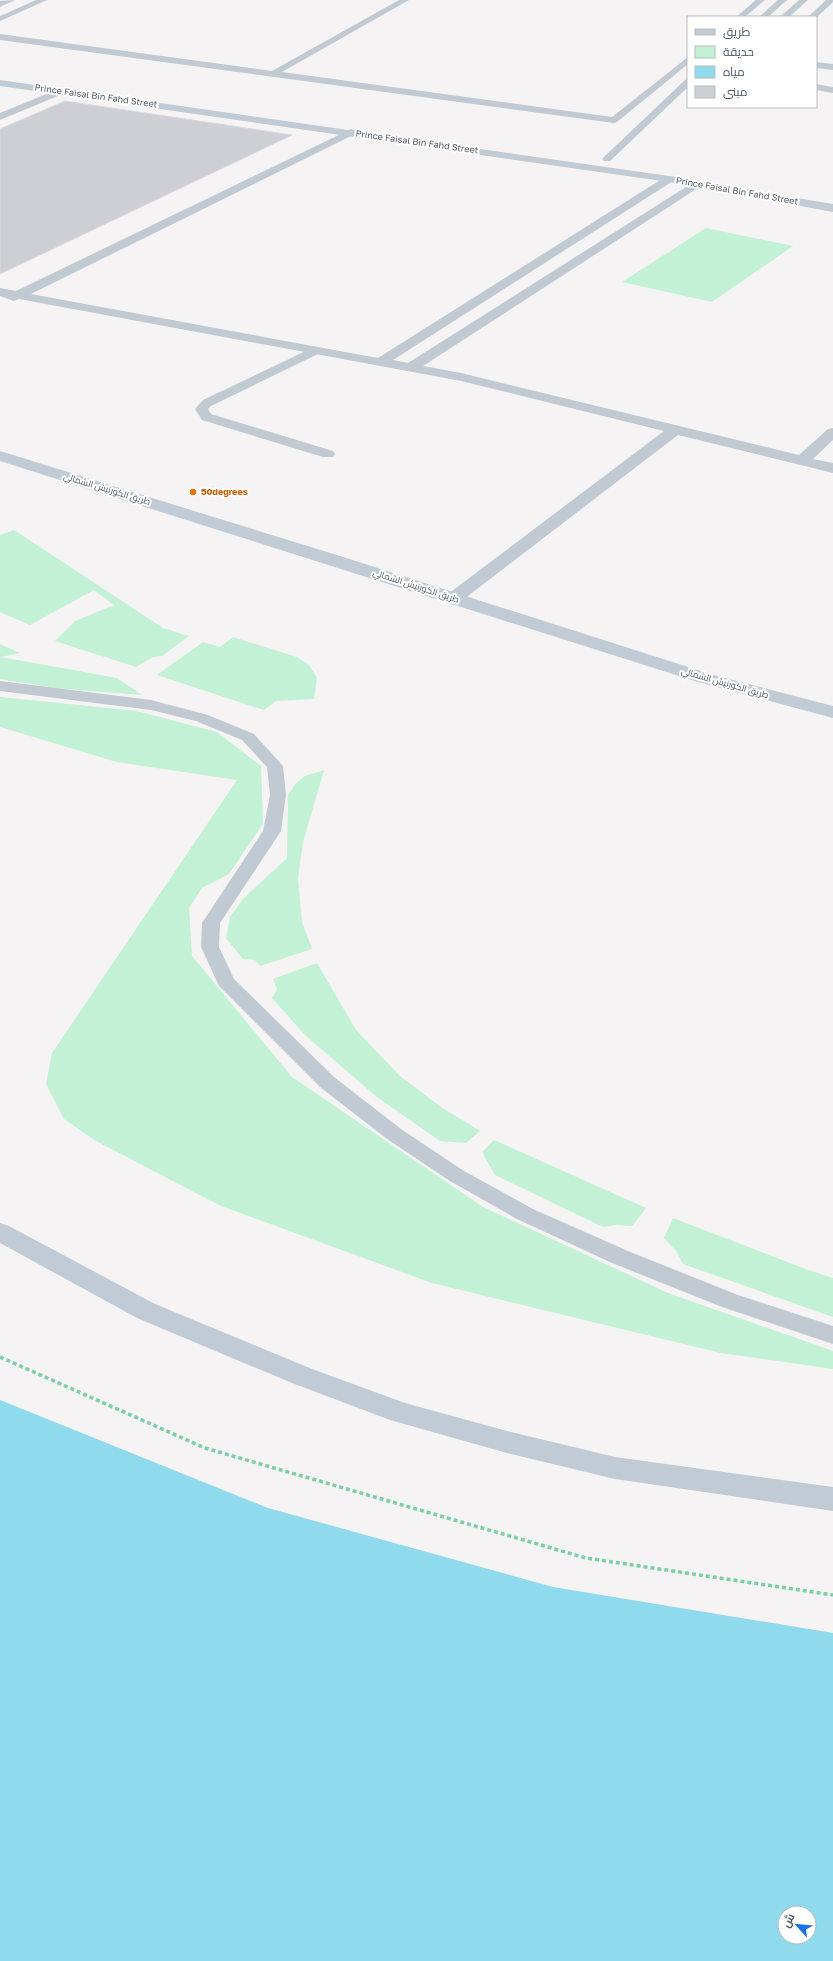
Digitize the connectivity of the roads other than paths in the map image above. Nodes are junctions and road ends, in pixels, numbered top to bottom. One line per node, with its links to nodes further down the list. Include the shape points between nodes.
1 (10, 0): 8 (street)
2 (43, 0): 13 (lane)
3 (405, 0): 19 (lane)
4 (761, 0): 9 (lane)
5 (783, 0): 10 (lane)
6 (804, 0): 11 (lane)
7 (831, 0): 12 (lane)
8 (0, 4)
9 (741, 16)
10 (764, 16)
11 (785, 16)
12 (813, 16)
13 (0, 19)
14 (0, 37): 19 (lane)
15 (687, 61): 19 (lane, via 614,120)
16 (817, 65): 17 (lane)
17 (833, 67)
18 (0, 73): 27 (main road, Prince Faisal Bin Fahd Street)
19 (273, 74)
20 (0, 83): 24 (main road, Prince Faisal Bin Fahd Street)
21 (687, 83): 27 (lane)
22 (817, 87): 23 (lane)
23 (833, 90)
24 (61, 91): 25 (street); 26 (main road, Prince Faisal Bin Fahd Street)
25 (0, 117)
26 (351, 132): 28 (main road, Prince Faisal Bin Fahd Street); 33 (street)
27 (606, 159): 30 (main road, Prince Faisal Bin Fahd Street)
28 (668, 179): 29 (main road, Prince Faisal Bin Fahd Street); 36 (street)
29 (696, 184): 31 (main road, Prince Faisal Bin Fahd Street); 37 (street)
30 (794, 190)
31 (833, 208)
32 (0, 292): 33 (street)
33 (19, 296): 34 (street); 35 (street)
34 (0, 303)
35 (314, 351): 36 (street); 40 (lane, via 207,402 201,409 206,417)
36 (382, 362): 37 (street)
37 (411, 367): 38 (street)
38 (675, 430): 42 (street); 44 (street)
39 (833, 432): 42 (street)
40 (328, 454)
41 (0, 456): 44 (main road, طريق الكورنيش الشمالي)
42 (802, 461): 43 (street)
43 (833, 468)
44 (454, 598): 46 (main road, طريق الكورنيش الشمالي, via 704,678)
45 (0, 686): 48 (lane, via 151,705 202,718 248,737 275,766 278,794 272,831 211,923 210,947 226,982 327,1082 394,1134 457,1176 524,1214 620,1257 730,1301)
46 (833, 712)
47 (0, 1232): 49 (main road, via 146,1311 302,1376 400,1412 507,1442 615,1468)
48 (833, 1335)
49 (833, 1499)

